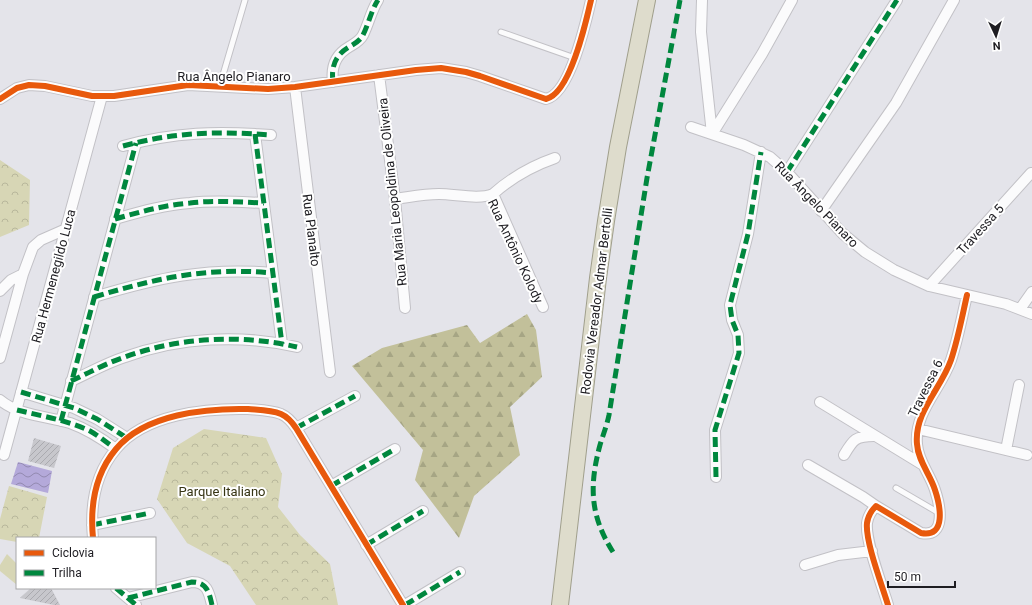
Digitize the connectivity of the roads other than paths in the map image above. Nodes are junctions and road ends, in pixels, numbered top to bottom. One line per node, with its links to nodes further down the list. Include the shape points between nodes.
1 (245, 0): 13 (lane)
2 (378, 0): 12 (street, via 361,38 343,50 338,57 332,71)
3 (591, 0): 10 (street)
4 (647, 0): 87 (highway, Rodovia Vereador Admar Bertolli, via 606,221)
5 (702, 0): 19 (street, via 700,32)
6 (792, 0): 19 (street)
7 (896, 0): 25 (street)
8 (954, 0): 30 (street, via 896,103)
9 (501, 32): 10 (lane)
10 (574, 58): 11 (street, Rua Ângelo Pianaro, via 559,90 550,98 540,98 453,69 428,68)
11 (379, 75): 12 (street, Rua Ângelo Pianaro); 28 (street, Rua Maria Leopoldina de Oliveira)
12 (332, 82): 14 (street, Rua Ângelo Pianaro)
13 (220, 85): 14 (street, Rua Ângelo Pianaro, via 261,89); 15 (street, Rua Ângelo Pianaro, via 188,85 126,95)
14 (295, 87): 47 (street, Rua Planalto)
15 (102, 96): 16 (street, Rua Ângelo Pianaro, via 29,85 17,88); 32 (street, Rua Hermenegildo Luca)
16 (0, 99)
17 (691, 127): 19 (street, Rua Ângelo Pianaro)
18 (255, 134): 20 (street); 21 (street, via 206,132 170,135); 29 (street)
19 (712, 134): 23 (street, Rua Ângelo Pianaro)
20 (271, 135)
21 (136, 143): 22 (street); 31 (street)
22 (122, 146)
23 (761, 152): 25 (street, Rua Ângelo Pianaro); 69 (street, via 748,234 730,305 730,313 738,334 739,353 715,430)
24 (555, 158): 27 (street, via 510,180)
25 (788, 172): 30 (street, Rua Ângelo Pianaro)
26 (1031, 173): 35 (street, Travessa 5)
27 (493, 194): 28 (street, Rua Antônio Kolody, via 484,197 452,194); 40 (street, Rua Antônio Kolody)
28 (395, 199): 41 (street, Rua Maria Leopoldina de Oliveira)
29 (264, 203): 31 (street, via 191,203); 33 (street)
30 (821, 211): 35 (street, Rua Ângelo Pianaro, via 842,233 879,262)
31 (115, 219): 39 (street)
32 (66, 229): 34 (street, via 37,242); 50 (street, Rua Hermenegildo Luca)
33 (273, 272): 39 (street, via 230,270 189,274 142,283); 44 (street)
34 (23, 274): 36 (street, via 11,280); 46 (street)
35 (929, 286): 38 (street, Rua Ângelo Pianaro)
36 (0, 291)
37 (1032, 292): 42 (street)
38 (967, 295): 42 (street, Rua Ângelo Pianaro); 58 (street, Travessa 6, via 951,360 925,408)
39 (94, 297): 48 (street)
40 (543, 307)
41 (405, 308)
42 (1020, 309): 43 (street, Rua Ângelo Pianaro)
43 (1032, 314)
44 (282, 344): 45 (street); 48 (street, via 257,340 211,339 168,345 109,363)
45 (297, 347)
46 (0, 357)
47 (330, 372)
48 (72, 381): 54 (street)
49 (1019, 385): 63 (street)
50 (21, 392): 54 (street); 55 (street, Rua Hermenegildo Luca)
51 (355, 396): 57 (street)
52 (0, 400): 55 (street)
53 (820, 402): 59 (street)
54 (65, 405): 56 (street); 60 (street, via 97,419)
55 (17, 410): 56 (street); 64 (street, Rua Hermenegildo Luca)
56 (61, 421): 61 (street, via 91,432)
57 (296, 428): 60 (street, via 286,416 270,411 214,410 161,420); 70 (street)
58 (918, 429): 63 (street); 68 (street, Travessa 6, via 917,446)
59 (874, 436): 65 (street, via 855,439); 68 (street)
60 (128, 438): 61 (street)
61 (116, 449): 76 (street, via 107,462 96,490 92,506)
62 (394, 449): 70 (street)
63 (1006, 450): 66 (street)
64 (4, 455)
65 (844, 455)
66 (1027, 455)
67 (808, 465): 72 (street)
68 (923, 465): 75 (street, Travessa 6, via 935,489)
69 (716, 477)
70 (331, 486): 78 (street)
71 (896, 488): 75 (lane)
72 (876, 506): 75 (street, Travessa 6, via 916,531 927,534 934,533 937,529); 79 (street, via 868,517 867,524)
73 (423, 511): 78 (street)
74 (150, 513): 76 (street)
75 (939, 513)
76 (92, 525): 77 (street)
77 (93, 537)
78 (366, 545): 86 (street)
79 (872, 551): 80 (street, via 838,555); 88 (street)
80 (805, 565)
81 (460, 572): 86 (street)
82 (117, 589): 83 (street)
83 (128, 598): 84 (street); 85 (street, via 198,582 208,589)
84 (136, 605)
85 (212, 605)
86 (404, 605)
87 (560, 605)
88 (888, 605)

